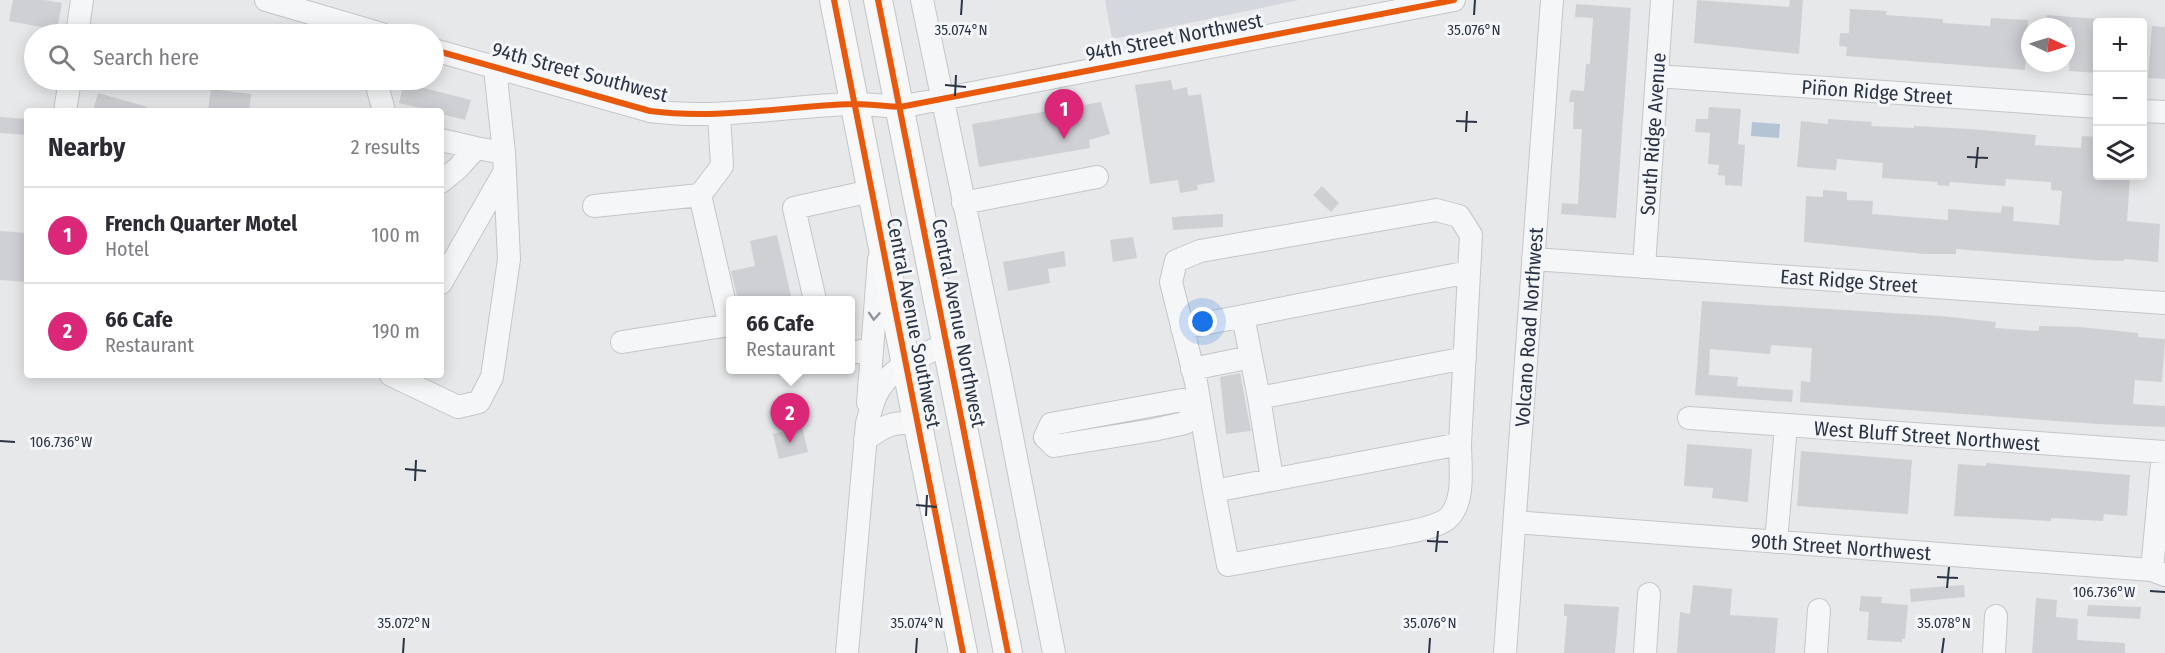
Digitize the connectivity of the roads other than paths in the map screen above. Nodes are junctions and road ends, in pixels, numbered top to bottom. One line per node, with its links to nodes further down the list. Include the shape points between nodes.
1 (82, 0): 9 (street)
2 (266, 0): 10 (street)
3 (834, 0): 17 (main road, Central Avenue Southwest)
4 (879, 0): 18 (main road, Central Avenue Northwest)
5 (922, 0): 16 (street, Central Avenue Northwest)
6 (1454, 0): 16 (street, 94th Street Northwest)
7 (1552, 0): 35 (street, Volcano Road Northwest)
8 (1662, 0): 13 (street, South Ridge Avenue)
9 (78, 24)
10 (348, 24)
11 (444, 53): 12 (street, 94th Street Southwest)
12 (495, 68): 24 (street, 94th Street Southwest, via 650,111); 27 (street)
13 (1657, 76): 19 (street, Piñon Ridge Street); 36 (street, South Ridge Avenue)
14 (68, 90): 20 (street)
15 (378, 90): 21 (street)
16 (941, 99): 18 (street, 94th Street Northwest); 32 (street, Central Avenue Northwest)
17 (855, 104): 18 (street, 94th Street Southwest); 24 (street, 94th Street Southwest); 30 (main road, Central Avenue Southwest)
18 (900, 107): 46 (main road, Central Avenue Northwest)
19 (2093, 107)
20 (65, 108)
21 (383, 108)
22 (2147, 111): 23 (street)
23 (2165, 112)
24 (719, 114): 31 (street, via 722,166)
25 (444, 141): 26 (street)
26 (476, 148): 27 (street); 29 (street)
27 (504, 162): 38 (street); 52 (street, via 508,270 492,377 479,402 458,407)
28 (1097, 177): 32 (street)
29 (444, 180)
30 (871, 191): 34 (main road, Central Avenue Southwest); 39 (street, via 794,208)
31 (700, 195): 33 (street); 41 (street)
32 (963, 203): 62 (street, Central Avenue Northwest)
33 (594, 206)
34 (880, 237): 47 (street, one-way to 47); 50 (main road, Central Avenue Southwest)
35 (1533, 259): 36 (street, East Ridge Street); 67 (street, Volcano Road Northwest)
36 (1644, 267): 40 (street, East Ridge Street)
37 (1469, 272): 42 (street); 44 (street, via 1471,235 1459,216 1436,210 1200,251 1176,261 1171,282); 49 (street)
38 (444, 277)
39 (814, 296)
40 (2165, 303)
41 (726, 309)
42 (1243, 316): 44 (street); 48 (street)
43 (726, 327): 45 (street)
44 (1182, 328): 51 (street)
45 (622, 342)
46 (946, 344): 50 (street); 75 (main road, Central Avenue Northwest)
47 (861, 351): 60 (street)
48 (1251, 357): 51 (street); 53 (street)
49 (1465, 358): 53 (street); 63 (street)
50 (905, 364): 57 (main road, Central Avenue Southwest); 60 (street, via 879,388)
51 (1192, 369): 55 (street)
52 (398, 378)
53 (1260, 398): 65 (street)
54 (1162, 404): 55 (street, via 1182,400); 59 (street); 61 (street, via 1051,424)
55 (1199, 409): 59 (street, via 1185,423); 66 (street)
56 (1689, 418): 58 (street, West Bluff Street Northwest)
57 (917, 423): 60 (street); 74 (main road, Central Avenue Southwest)
58 (1786, 426): 64 (street, West Bluff Street Northwest); 68 (street)
59 (1166, 428): 61 (street, via 1054,446)
60 (866, 431): 73 (street)
61 (1045, 437): 62 (street)
62 (1014, 444): 76 (street, Central Avenue Northwest)
63 (1460, 444): 65 (street); 66 (street, via 1456,504 1447,519 1423,529 1228,565)
64 (2164, 452): 69 (street)
65 (1272, 479): 66 (street)
66 (1214, 491)
67 (1515, 522): 68 (street, 90th Street Northwest); 77 (street, Volcano Road Northwest)
68 (1776, 542): 69 (street, 90th Street Northwest)
69 (2159, 573)
70 (1649, 594): 78 (street)
71 (1819, 610): 79 (street)
72 (1996, 616): 80 (street)
73 (847, 653)
74 (963, 653)
75 (1008, 653)
76 (1054, 653)
77 (1505, 653)
78 (1645, 653)
79 (1816, 653)
80 (1994, 653)

